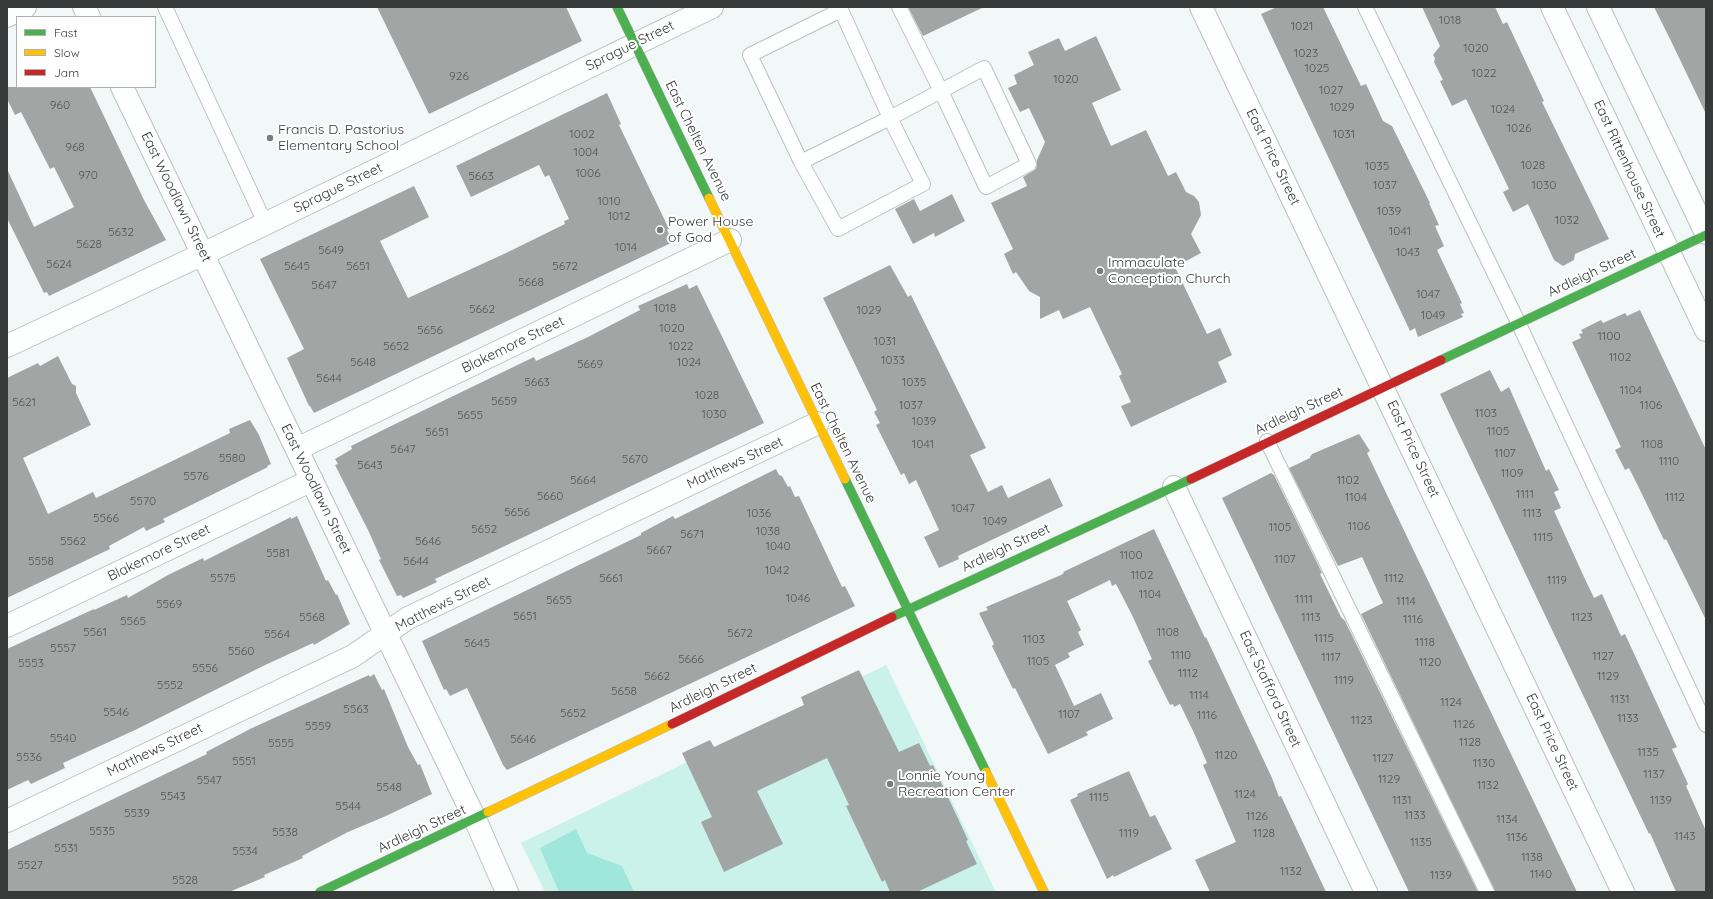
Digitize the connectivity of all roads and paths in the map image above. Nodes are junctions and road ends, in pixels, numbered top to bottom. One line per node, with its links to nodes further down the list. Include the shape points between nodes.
1 (25, 7): 11 (street)
2 (84, 7): 12 (street)
3 (165, 7): 18 (lane)
4 (617, 7): 13 (street, East Chelten Avenue)
5 (712, 7): 13 (street, Sprague Street)
6 (899, 7): 15 (lane)
7 (1201, 7): 26 (street, East Price Street)
8 (1365, 7): 23 (lane)
9 (1552, 7): 21 (street, East Rittenhouse Street)
10 (1598, 7): 19 (street)
11 (7, 16)
12 (88, 16)
13 (635, 43): 18 (street, Sprague Street); 20 (street, East Chelten Avenue)
14 (122, 88): 22 (street, East Woodlawn Street)
15 (941, 92): 15 (lane, via 986,187 1029,164 984,68); 16 (lane)
16 (890, 118): 17 (lane); 17 (lane, via 923,184 838,229); 17 (lane, via 841,10 750,55)
17 (801, 162)
18 (265, 223): 22 (street, Sprague Street)
19 (1706, 234): 21 (street, Ardleigh Street)
20 (730, 240): 27 (street, East Chelten Avenue); 29 (street, Blakemore Street)
21 (1669, 253): 23 (street, Ardleigh Street); 24 (street, East Rittenhouse Street)
22 (203, 254): 25 (street, Sprague Street); 29 (street, East Woodlawn Street)
23 (1518, 322): 26 (street, Ardleigh Street); 35 (lane)
24 (1706, 330)
25 (7, 346)
26 (1383, 388): 28 (street, Ardleigh Street); 43 (street, East Price Street)
27 (818, 423): 32 (street, East Chelten Avenue); 34 (street, Matthews Street, via 408,618)
28 (1267, 441): 31 (street, Ardleigh Street); 42 (lane)
29 (297, 449): 30 (street, East Woodlawn Street)
30 (312, 480): 33 (street, Blakemore Street); 34 (street, East Woodlawn Street)
31 (1174, 487): 32 (street, Ardleigh Street); 41 (street, East Stafford Street)
32 (908, 609): 36 (street, Ardleigh Street); 40 (street, East Chelten Avenue)
33 (7, 626)
34 (386, 634): 36 (street, East Woodlawn Street); 37 (street, Matthews Street, via 353,656)
35 (1706, 725)
36 (475, 819): 38 (street, Ardleigh Street); 39 (street, East Woodlawn Street)
37 (7, 821)
38 (320, 892)
39 (507, 892)
40 (1044, 892)
41 (1366, 892)
42 (1487, 892)
43 (1623, 892)

